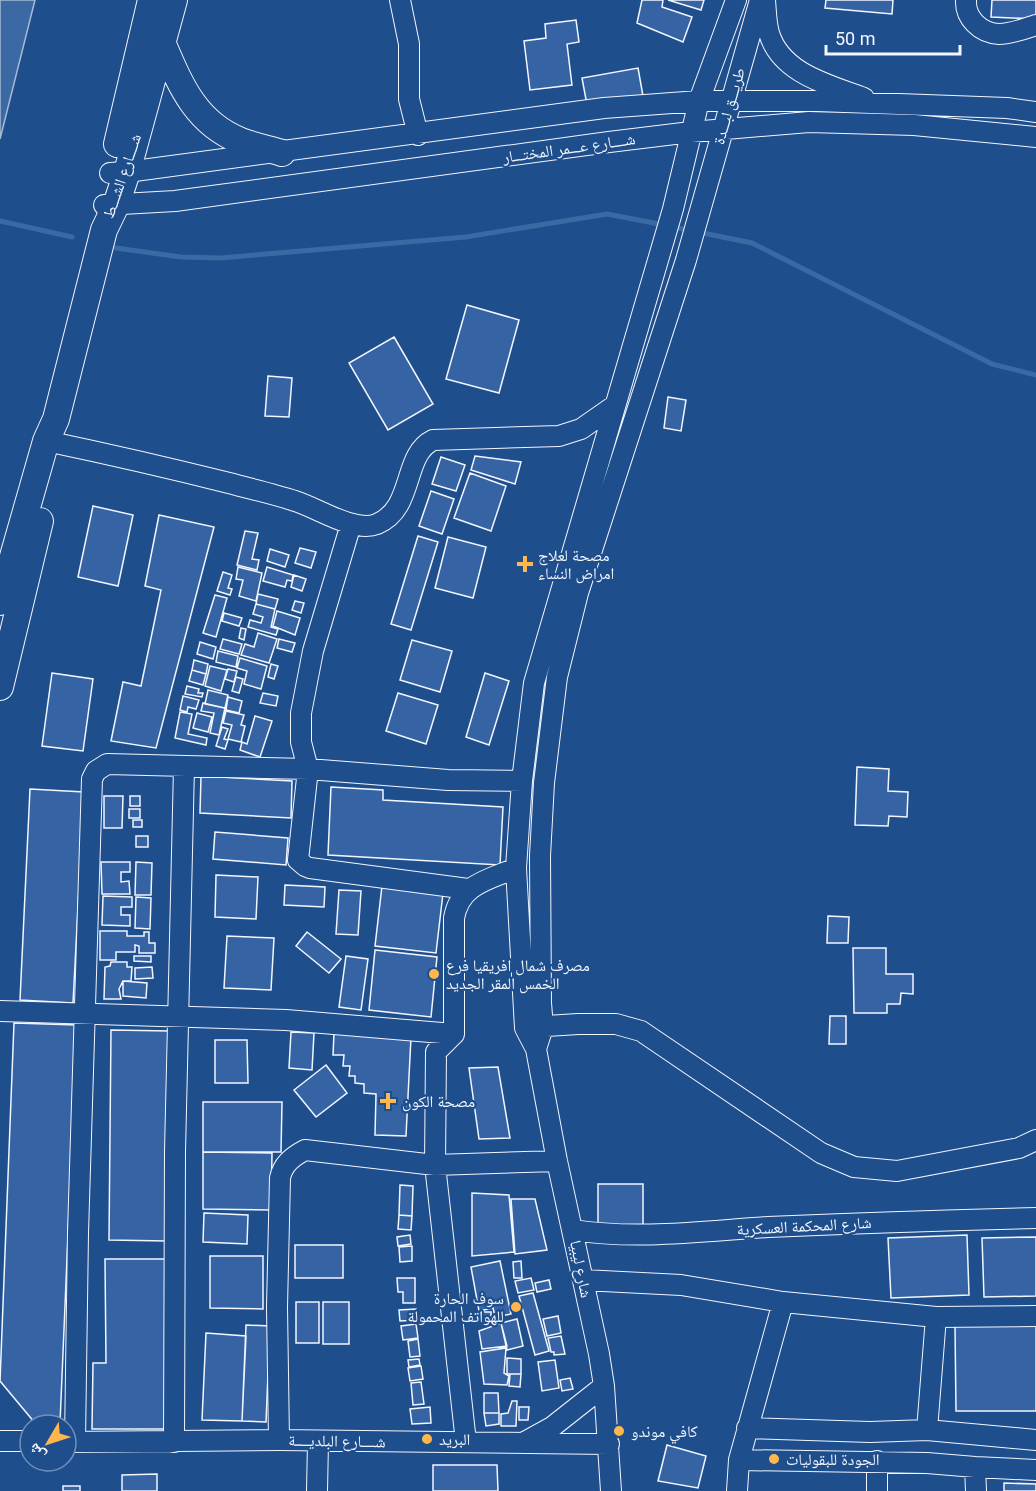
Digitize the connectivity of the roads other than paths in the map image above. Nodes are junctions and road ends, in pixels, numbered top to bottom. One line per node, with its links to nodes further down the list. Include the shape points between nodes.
1 (151, 0): 19 (main road, شــــارع الشـــط)
2 (174, 0): 9 (main road, شــــارع الشـــط)
3 (400, 0): 16 (street, via 409,44 409,99)
4 (736, 0): 10 (street, طريـــق لبـــدة)
5 (760, 0): 11 (street, طريـــق لبـــدة)
6 (765, 0): 12 (street, via 769,34 787,62 811,78)
7 (966, 0): 8 (street, via 970,19 990,32 1006,33)
8 (1036, 25)
9 (162, 42): 18 (main road, via 180,85 204,117 242,142); 19 (main road, شــــارع الشـــط)
10 (699, 101): 11 (street, شــــارع عـــمر المختـــار); 15 (street, طريـــق لبـــدة); 16 (street, شــــارع عـــمر المختـــار, via 604,108)
11 (730, 102): 12 (street, شــــارع عـــمر المختـــار); 14 (street, طريـــق لبـــدة)
12 (878, 104): 13 (street, شــــارع عـــمر المختـــار)
13 (1036, 111)
14 (722, 130): 15 (street, شــــارع عـــمر المختـــار); 17 (street, شــــارع عـــمر المختـــار, via 809,122 914,125); 34 (street, طريـــق لبـــدة, via 686,260 578,593 556,677 540,856 541,1003)
15 (691, 132): 20 (street, شــــارع عـــمر المختـــار); 21 (street, طريـــق لبـــدة, via 673,209)
16 (418, 135): 18 (street, شــــارع عـــمر المختـــار)
17 (1036, 137)
18 (282, 153): 19 (street, شــــارع عـــمر المختـــار)
19 (118, 173): 20 (main road, شــــارع الشـــط)
20 (108, 213): 22 (main road, شــــارع الشـــط)
21 (614, 405): 23 (street, via 581,429 559,436 433,440 419,450 402,499 393,512 366,527); 28 (street, طريـــق لبـــدة, via 534,683)
22 (53, 434): 23 (street, via 296,501); 24 (main road); 25 (main road, via 38,529)
23 (351, 524): 27 (street, via 305,686 301,736)
24 (0, 602)
25 (0, 687)
26 (184, 767): 27 (street); 32 (street, via 106,764 92,779); 33 (street)
27 (308, 769): 28 (street, via 448,780); 30 (street, via 298,856 301,864)
28 (522, 781): 29 (street, طريـــق لبـــدة)
29 (516, 868): 30 (street); 34 (street, طريـــق لبـــدة)
30 (468, 889): 35 (street, via 454,918)
31 (0, 1011): 32 (street)
32 (86, 1015): 33 (street); 46 (street)
33 (178, 1016): 35 (street, via 347,1024); 54 (street)
34 (534, 1027): 36 (street, via 616,1024 641,1031 821,1153 854,1167 897,1170 975,1158); 37 (street, شارع ليبيا)
35 (454, 1034): 38 (street, via 436,1052)
36 (1036, 1140)
37 (557, 1161): 38 (street); 40 (street, شارع ليبيا)
38 (435, 1165): 49 (street, via 305,1150 282,1168 277,1307); 56 (street)
39 (1036, 1218): 40 (street, شارع المحكمة العسكرية, via 642,1234 601,1235)
40 (573, 1230): 41 (street, شارع ليبيا)
41 (583, 1280): 42 (street, via 681,1285); 45 (street, شارع ليبيا)
42 (783, 1302): 44 (street); 47 (street)
43 (1036, 1316): 44 (street)
44 (936, 1317): 48 (street)
45 (604, 1386): 57 (street, via 552,1427); 58 (street, شارع ليبيا)
46 (71, 1413)
47 (747, 1428): 48 (street); 59 (street)
48 (927, 1430): 50 (street)
49 (279, 1440): 54 (street, شــــارع البلديــــة); 55 (street, شــــارع البلديــــة)
50 (1036, 1440)
51 (0, 1441): 52 (street)
52 (18, 1442)
53 (78, 1442): 54 (street, شــــارع البلديــــة)
54 (174, 1442)
55 (318, 1442): 56 (street, شــــارع البلديــــة); 63 (street)
56 (466, 1443): 57 (street, شــــارع البلديــــة)
57 (522, 1444): 58 (street, شــــارع البلديــــة)
58 (609, 1444): 64 (street, شارع ليبيا)
59 (739, 1460): 60 (street); 65 (street)
60 (877, 1461): 61 (street); 66 (street)
61 (975, 1467): 62 (street); 67 (street)
62 (1036, 1470)
63 (318, 1491)
64 (611, 1491)
65 (737, 1491)
66 (877, 1491)
67 (976, 1491)

